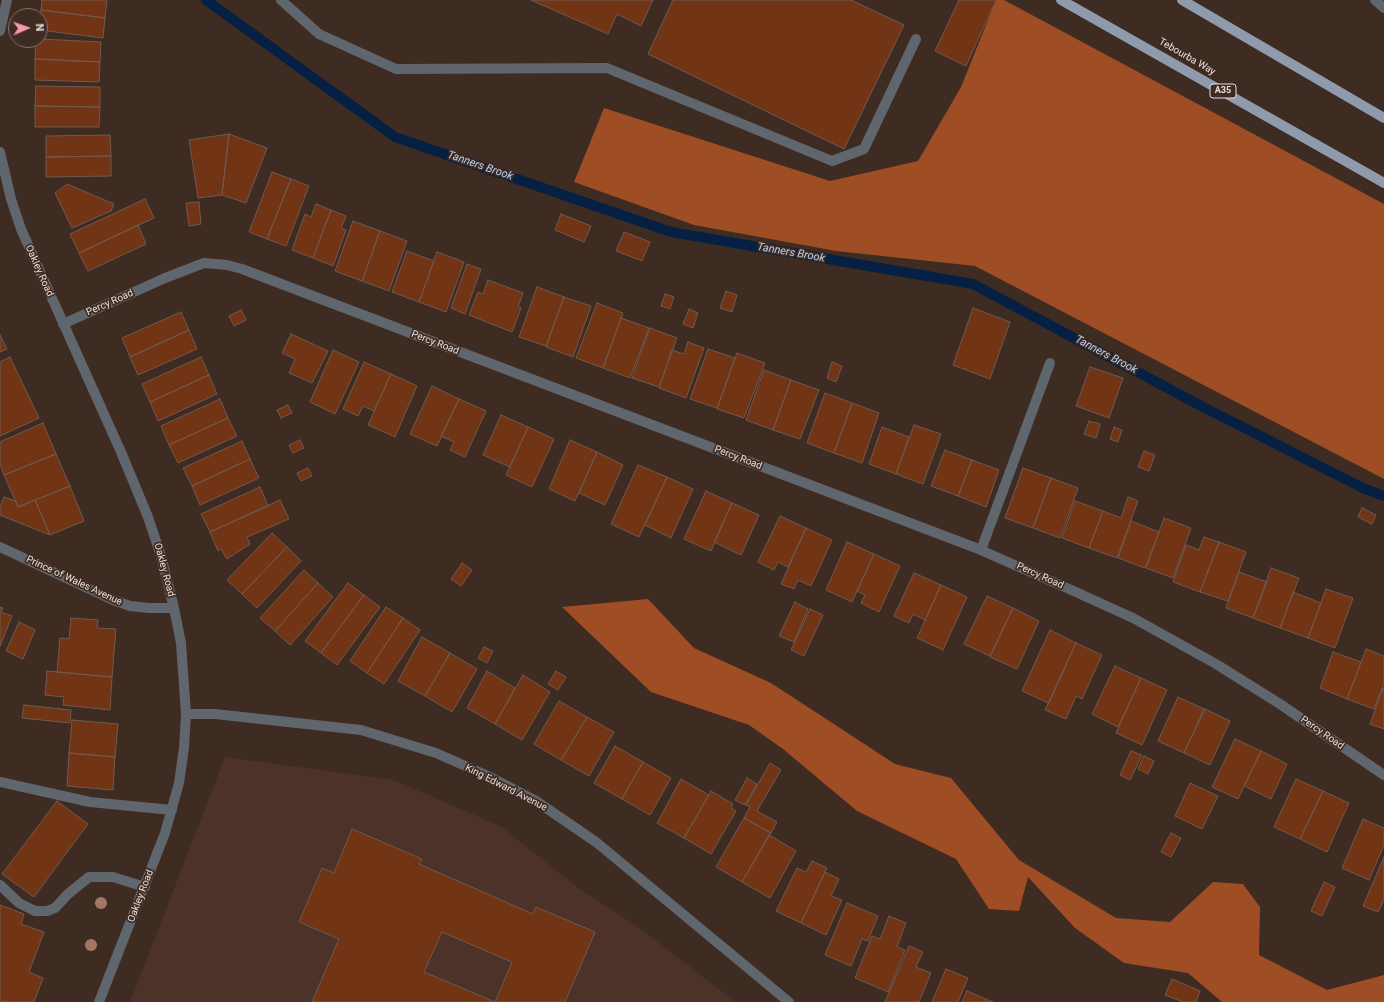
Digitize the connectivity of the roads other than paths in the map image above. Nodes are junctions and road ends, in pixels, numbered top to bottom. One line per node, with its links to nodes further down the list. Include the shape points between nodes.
1 (7, 0): 7 (street)
2 (281, 0): 8 (street, via 319,34 396,69 607,68 832,161 864,149)
3 (1062, 0): 11 (main road, Tebourba Way / A35)
4 (1182, 0): 9 (main road)
5 (1375, 0): 6 (street)
6 (1384, 8)
7 (0, 31)
8 (916, 39)
9 (1384, 118)
10 (0, 152): 12 (street, Oakley Road, via 21,229)
11 (1384, 183)
12 (63, 324): 15 (street, Percy Road, via 191,267 204,263 227,265); 16 (street, Oakley Road, via 122,452 148,518)
13 (1050, 363): 15 (street)
14 (0, 547): 16 (street, Prince of Wales Avenue, via 130,606)
15 (981, 550): 18 (street, Percy Road, via 1172,638 1280,704)
16 (174, 608): 17 (street, Oakley Road, via 181,643)
17 (186, 714): 20 (street, Oakley Road, via 179,783); 24 (street, King Edward Avenue, via 222,714 361,730 436,754 488,776 536,801 596,842)
18 (1384, 775)
19 (0, 782): 20 (street, via 90,802)
20 (172, 810): 22 (street, Oakley Road)
21 (0, 885): 22 (street, via 19,903 35,910 47,911 55,908 89,877 113,877)
22 (145, 887): 23 (street, Oakley Road)
23 (99, 1002)
24 (789, 1002)

